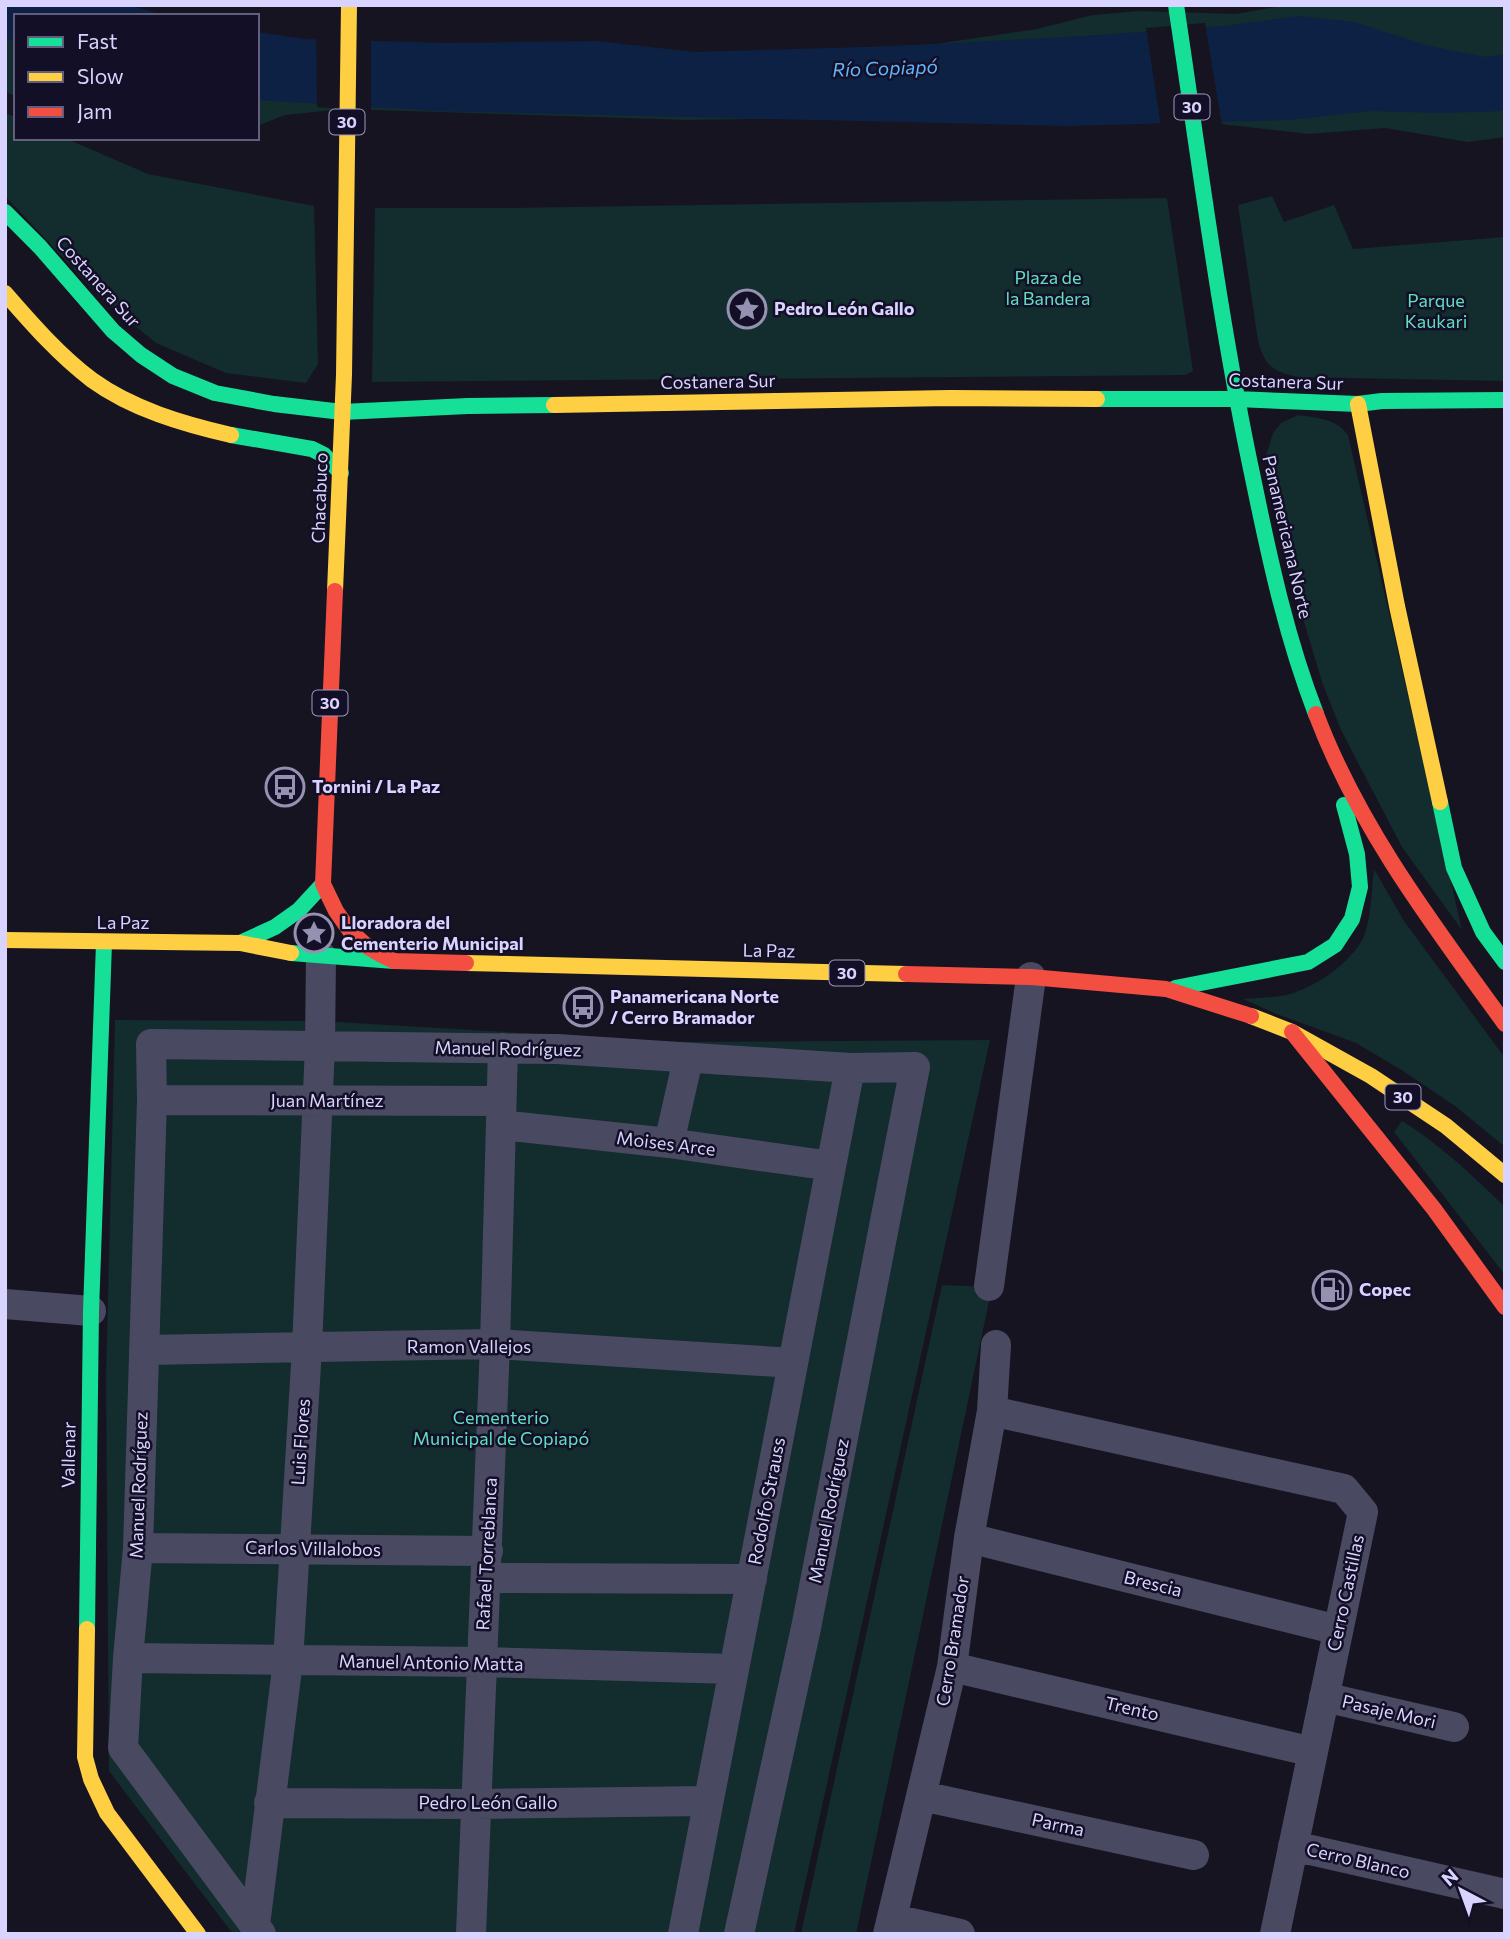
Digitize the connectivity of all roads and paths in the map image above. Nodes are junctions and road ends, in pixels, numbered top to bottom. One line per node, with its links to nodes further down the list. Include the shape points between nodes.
1 (349, 5): 8 (main road, Chacabuco / 30)
2 (1176, 5): 5 (main road, Panamericana Norte / 30)
3 (5, 212): 8 (main road, Costanera Sur, via 113,331 173,376 215,393)
4 (5, 293): 9 (main road, via 59,351 94,380 130,401 217,432 316,450)
5 (1236, 399): 7 (main road, Costanera Sur); 8 (main road, Costanera Sur, via 468,405); 10 (main road, Panamericana Norte / 30, via 1275,580 1306,688)
6 (1505, 400): 7 (main road, Costanera Sur)
7 (1359, 404): 17 (main road, via 1454,868 1483,932)
8 (342, 412): 9 (main road, Chacabuco / 30)
9 (341, 473): 11 (main road, Chacabuco / 30)
10 (1330, 751): 19 (main road, via 1357,854 1360,887 1352,919 1335,945 1308,962); 20 (main road, Panamericana Norte / 30, via 1386,854)
11 (323, 884): 14 (main road, La Paz, via 299,910); 16 (main road, Chacabuco / 30, via 338,917 353,934 372,951)
12 (5, 940): 13 (main road, La Paz)
13 (104, 943): 14 (main road, La Paz); 35 (main road, Vallenar)
14 (240, 943): 15 (main road, La Paz)
15 (321, 956): 16 (main road, La Paz); 22 (street, Luis Flores)
16 (394, 961): 18 (main road, La Paz / 30)
17 (1505, 962)
18 (1031, 977): 19 (main road, La Paz / 30); 32 (street)
19 (1166, 989): 21 (main road, La Paz / 30)
20 (1505, 1024)
21 (1292, 1032): 31 (main road, 30, via 1411,1102); 34 (main road, via 1434,1209)
22 (320, 1046): 23 (street, Manuel Rodríguez); 26 (street, Manuel Rodríguez, via 151,1044); 27 (street, Luis Flores)
23 (503, 1048): 24 (street, Manuel Rodríguez); 28 (street, Rafael Torreblanca)
24 (688, 1059): 25 (street, Manuel Rodríguez); 29 (street)
25 (850, 1068): 30 (street, Rodolfo Strauss); 68 (street, Manuel Rodríguez, via 915,1067 806,1628)
26 (152, 1100): 27 (street, Juan Martínez); 39 (street, Manuel Rodríguez)
27 (317, 1101): 28 (street, Juan Martínez); 38 (street, Luis Flores)
28 (501, 1113): 29 (street, Moises Arce); 36 (street, Rafael Torreblanca)
29 (669, 1143): 30 (street, Moises Arce)
30 (831, 1166): 40 (street, Rodolfo Strauss)
31 (1505, 1175)
32 (989, 1286)
33 (5, 1304): 35 (street)
34 (1505, 1307)
35 (91, 1311): 65 (main road, Vallenar, via 88,1775 107,1813)
36 (495, 1344): 38 (street, Ramon Vallejos); 40 (street, Ramon Vallejos); 45 (street, Rafael Torreblanca)
37 (996, 1345): 41 (street, Cerro Bramador)
38 (307, 1348): 39 (street, Ramon Vallejos); 44 (street, Luis Flores)
39 (144, 1350): 43 (street, Manuel Rodríguez)
40 (793, 1363): 46 (street, Rodolfo Strauss)
41 (992, 1411): 42 (street, Cerro Bramador); 47 (street, Cerro Castillas, via 1345,1489 1363,1511)
42 (969, 1538): 47 (street, Brescia); 51 (street, Cerro Bramador)
43 (138, 1548): 44 (street, Carlos Villalobos); 48 (street, Manuel Rodríguez)
44 (294, 1549): 45 (street, Carlos Villalobos); 49 (street, Luis Flores)
45 (487, 1564): 46 (street, Carlos Villalobos); 50 (street, Rafael Torreblanca)
46 (752, 1579): 52 (street, Rodolfo Strauss)
47 (1338, 1629): 53 (street, Cerro Castillas)
48 (128, 1658): 49 (street, Manuel Antonio Matta); 64 (street, Manuel Rodríguez, via 123,1748)
49 (288, 1661): 50 (street, Manuel Antonio Matta); 58 (street, Luis Flores)
50 (481, 1662): 52 (street, Manuel Antonio Matta); 59 (street, Rafael Torreblanca)
51 (952, 1667): 55 (street, Trento); 56 (street, Cerro Bramador)
52 (734, 1669): 57 (street, Rodolfo Strauss)
53 (1324, 1697): 54 (street, Pasaje Mori); 55 (street, Cerro Castillas)
54 (1454, 1727)
55 (1313, 1752): 60 (street, Cerro Castillas)
56 (922, 1796): 61 (street, Parma); 63 (street, Cerro Bramador)
57 (707, 1801): 59 (street, Pedro León Gallo); 67 (street, Rodolfo Strauss)
58 (269, 1803): 59 (street, Pedro León Gallo); 64 (street, Luis Flores)
59 (477, 1804): 66 (street, Rafael Torreblanca)
60 (1293, 1846): 62 (street, Cerro Blanco); 70 (street, Cerro Castillas)
61 (1194, 1855)
62 (1505, 1894)
63 (890, 1926): 69 (street)
64 (258, 1930)
65 (198, 1934)
66 (471, 1934)
67 (682, 1934)
68 (738, 1934)
69 (960, 1934)
70 (1275, 1934)

